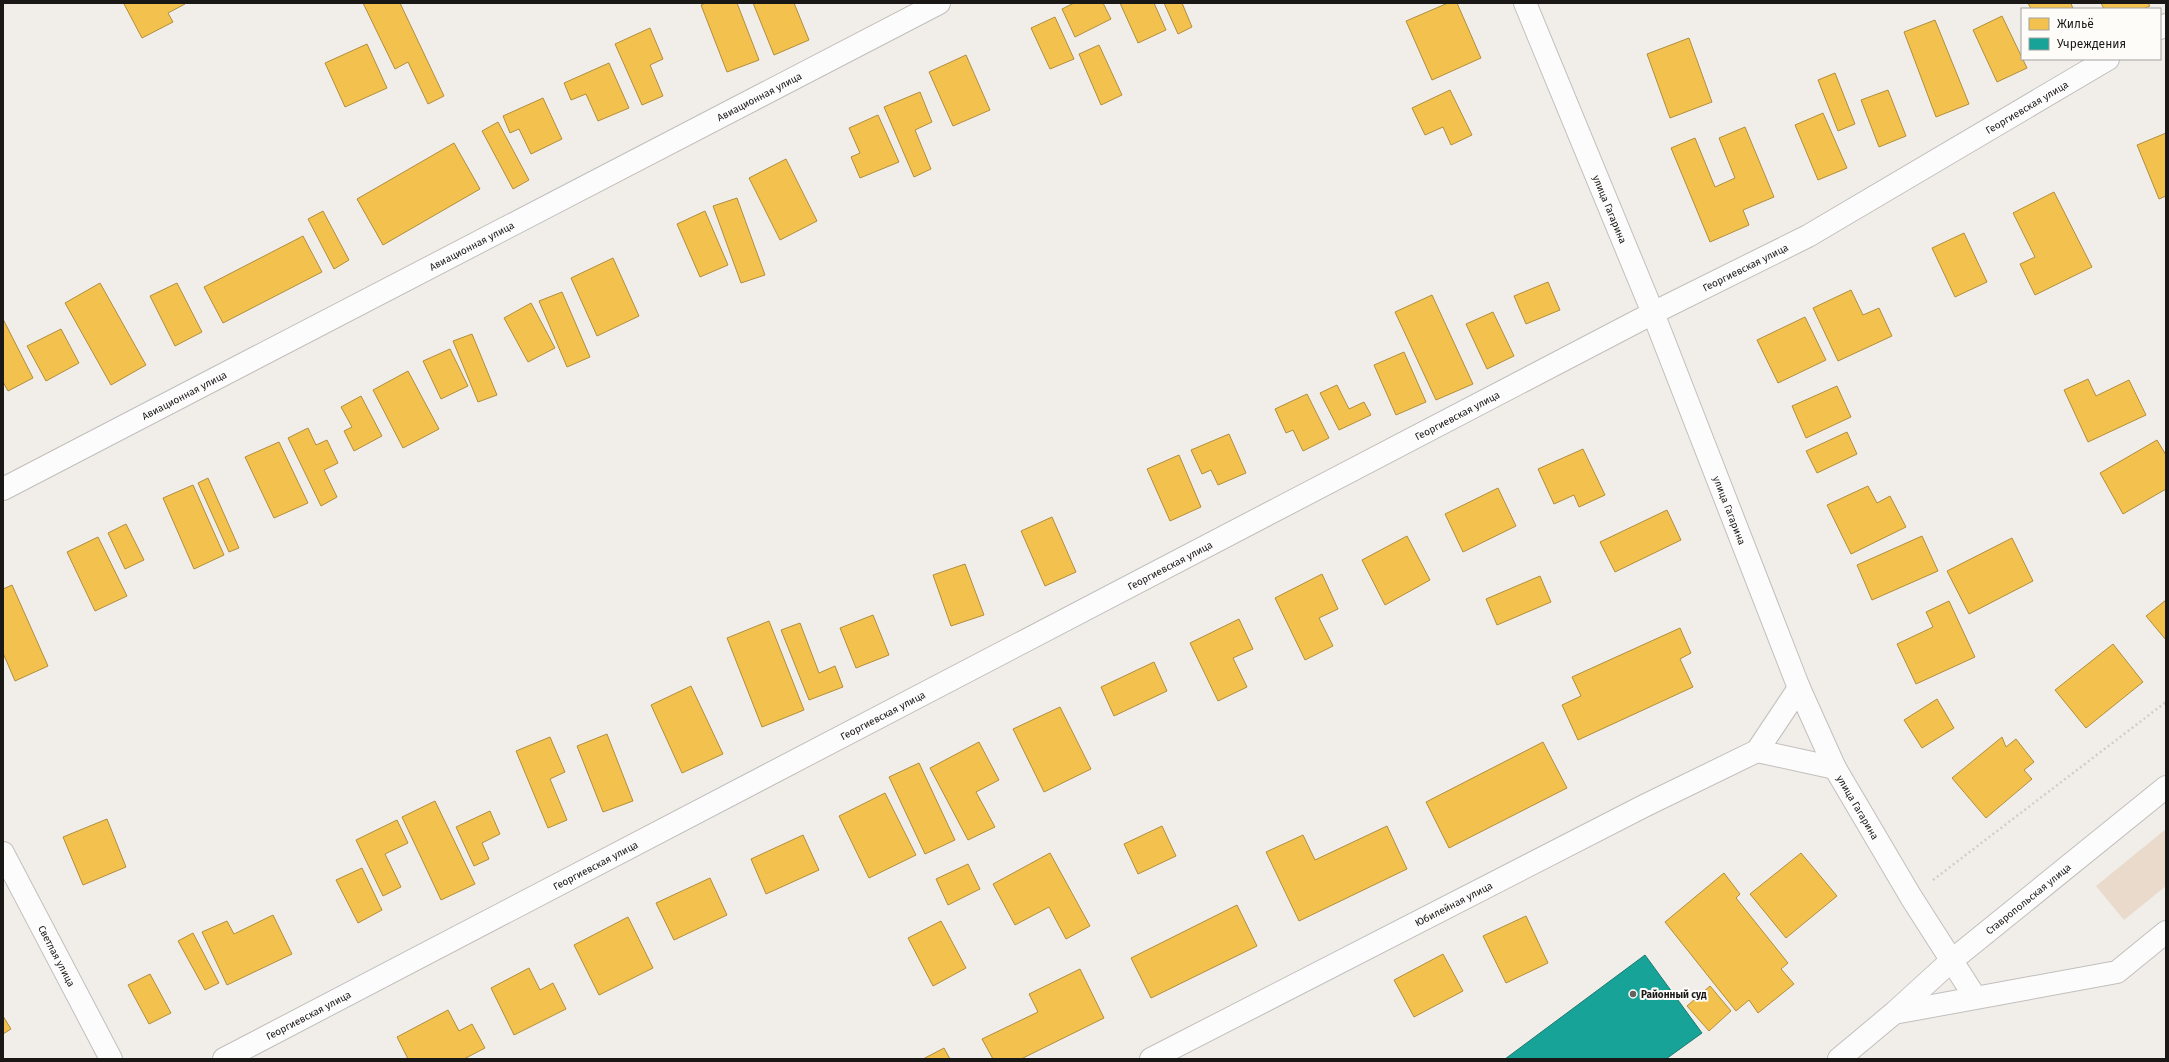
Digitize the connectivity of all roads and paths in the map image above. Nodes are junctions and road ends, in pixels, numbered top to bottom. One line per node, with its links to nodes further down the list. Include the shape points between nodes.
1 (940, 3): 5 (street, Авиационная улица)
2 (1525, 3): 4 (street, улица Гагарина)
3 (2106, 60): 4 (street, Георгиевская улица, via 1808,236)
4 (1653, 313): 6 (street, улица Гагарина); 18 (street, Георгиевская улица)
5 (3, 489)
6 (1799, 688): 8 (street); 9 (street, улица Гагарина)
7 (2166, 702): 12 (path)
8 (1757, 751): 9 (street); 19 (street, Юбилейная улица)
9 (1835, 768): 12 (street, улица Гагарина)
10 (2166, 787): 14 (street, Ставропольская улица)
11 (3, 853): 17 (street, Светлая улица)
12 (1910, 897): 14 (street, улица Гагарина)
13 (2166, 932): 15 (street, Ставропольская улица, via 2117,972)
14 (1951, 961): 15 (street, улица Гагарина); 16 (street, Ставропольская улица)
15 (1975, 997): 16 (street, Ставропольская улица)
16 (1894, 1014): 20 (street, Ставропольская улица)
17 (111, 1059)
18 (224, 1059)
19 (1151, 1059)
20 (1839, 1059)

